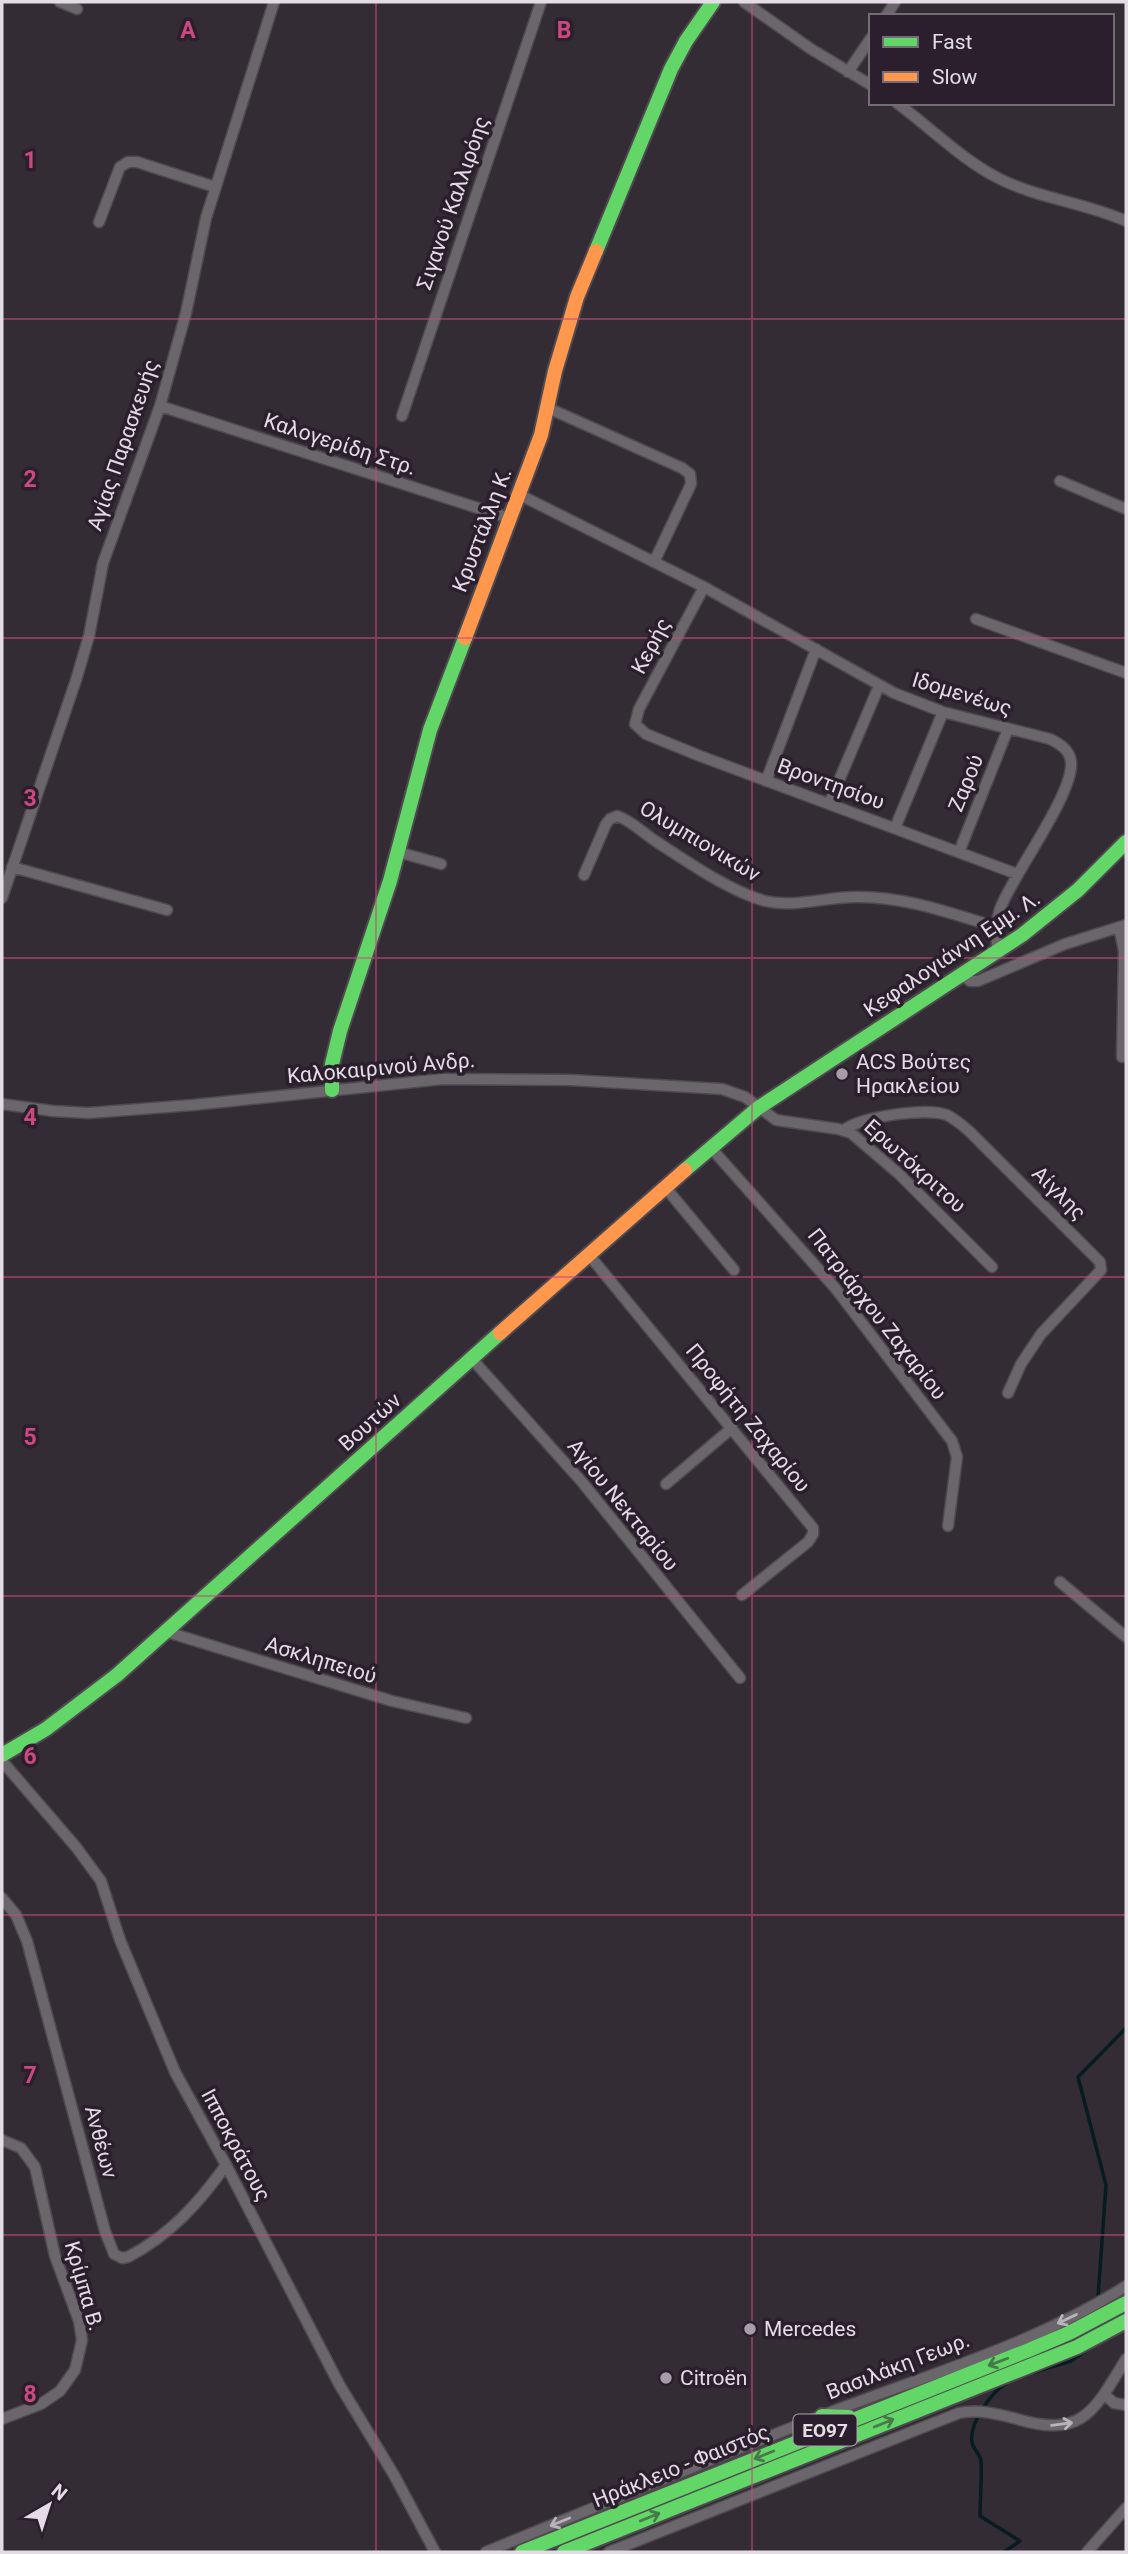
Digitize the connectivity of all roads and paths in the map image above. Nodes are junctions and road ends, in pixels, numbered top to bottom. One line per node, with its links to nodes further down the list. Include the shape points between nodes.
1 (60, 2): 6 (street)
2 (274, 2): 11 (street, Αγίας Παρασκευής)
3 (541, 2): 16 (street, Σιγανού Καλλιρόης)
4 (713, 2): 15 (main road, Κρυστάλλη Κ., via 671,69 636,150 577,297)
5 (744, 2): 8 (street)
6 (77, 9)
7 (869, 41): 8 (street)
8 (848, 72): 9 (street)
9 (869, 84)
10 (900, 105): 12 (street, via 1003,181)
11 (215, 187): 13 (street, via 128,162 120,167); 14 (street, Αγίας Παρασκευής)
12 (1126, 221)
13 (99, 222)
14 (160, 406): 20 (street, Καλογερίδη Στρ.); 37 (street, Αγίας Παρασκευής, via 103,563 89,636)
15 (548, 408): 18 (main road, Κρυστάλλη Κ.); 21 (street, via 690,474 691,484)
16 (402, 416)
17 (1060, 481): 19 (street)
18 (518, 494): 20 (main road, Κρυστάλλη Κ.); 21 (street, Ιδομενέως)
19 (1126, 509)
20 (509, 518): 34 (main road, Κρυστάλλη Κ., via 430,730)
21 (654, 562): 22 (street, Ιδομενέως)
22 (704, 587): 24 (street, Ιδομενέως); 28 (street, Κερής)
23 (976, 619): 25 (street)
24 (816, 649): 26 (street, Ιδομενέως); 30 (street)
25 (1126, 673)
26 (879, 686): 27 (street, Ιδομενέως); 31 (street)
27 (943, 712): 29 (street, Ιδομενέως); 32 (street)
28 (635, 724): 30 (street, Βροντησίου, via 646,734)
29 (1008, 729): 35 (street, Ζαρού); 38 (street, Ιδομενέως, via 1057,743 1070,755 1072,765 1049,819)
30 (766, 781): 31 (street, Βροντησίου)
31 (829, 804): 32 (street, Βροντησίου)
32 (895, 828): 35 (street, Βροντησίου)
33 (1126, 842): 44 (main road, Κεφαλογιάννη Εμμ. Λ., via 1059,907)
34 (398, 852): 36 (street); 47 (main road, Κρυστάλλη Κ., via 340,1031)
35 (959, 852): 38 (street, Βροντησίου)
36 (440, 864)
37 (7, 873): 40 (street, Αγίας Παρασκευής); 41 (street)
38 (1017, 874): 43 (street, Ιδομενέως)
39 (584, 875): 43 (street, Ολυμπιονικών, via 607,822 619,816 696,866 763,900 883,899 931,907)
40 (2, 898)
41 (167, 910)
42 (1123, 926): 45 (street, via 1065,944 978,981); 46 (street)
43 (996, 927): 44 (street, Ιδομενέως)
44 (997, 952): 45 (main road, Κεφαλογιάννη Εμμ. Λ.)
45 (963, 975): 49 (main road, Κεφαλογιάννη Εμμ. Λ.)
46 (1122, 1057)
47 (332, 1090): 48 (street, Καλοκαιρινού Ανδρ., via 88,1113); 49 (street, Καλοκαιρινού Ανδρ., via 443,1079 608,1082 722,1089 745,1097)
48 (2, 1104)
49 (758, 1108): 50 (street, Ερωτόκριτου, via 776,1119); 51 (main road, Βουτών)
50 (844, 1130): 54 (street, Ερωτόκριτου, via 879,1155); 57 (street, Αίγλης, via 877,1118 927,1113 949,1116 1100,1262 1101,1270 1026,1355)
51 (711, 1148): 52 (main road, Βουτών); 60 (street, Πατριάρχου Ζαχαρίου, via 836,1289 952,1441 957,1457)
52 (665, 1187): 53 (main road, Βουτών); 55 (street)
53 (589, 1255): 56 (main road, Βουτών); 58 (street, Προφήτη Ζαχαρίου)
54 (992, 1267)
55 (734, 1270)
56 (472, 1359): 63 (main road, Βουτών); 65 (street, Αγίου Νεκταρίου, via 590,1492)
57 (1009, 1393)
58 (732, 1428): 59 (street); 62 (street, Προφήτη Ζαχαρίου, via 814,1531 806,1545)
59 (666, 1484)
60 (948, 1525)
61 (1060, 1582): 64 (street)
62 (742, 1595)
63 (167, 1632): 66 (street, Ασκληπειού, via 392,1701); 67 (main road, Βουτών, via 70,1713)
64 (1126, 1636)
65 (740, 1678)
66 (466, 1718)
67 (2, 1755)
68 (2, 1761): 71 (street, Ιπποκράτους, via 101,1881 120,1940 175,2072)
69 (2, 1898): 71 (street, Ανθέων, via 16,1915 27,1941 114,2254 128,2257 172,2228)
70 (2, 2140): 82 (street, Κρίμπα Β., via 21,2148 35,2167 55,2256 82,2340 75,2370 60,2391)
71 (226, 2165): 84 (street, Ιπποκράτους, via 339,2384)
72 (1126, 2286): 80 (street, Βασιλάκη Γεωρ., one-way to 80, via 1023,2339)
73 (1126, 2303): 81 (main road, Ηράκλειο - Φαιστός / ΕΟ97, one-way to 81, via 1069,2333)
74 (1126, 2321): 76 (main road, Ηράκλειο - Φαιστός / ΕΟ97)
75 (1126, 2327): 76 (main road)
76 (1077, 2347): 87 (main road, Ηράκλειο - Φαιστός / ΕΟ97, one-way to 76)
77 (1126, 2359): 78 (street)
78 (1105, 2395): 79 (street); 88 (street, one-way to 78, via 959,2413 996,2413 1061,2426 1089,2414)
79 (1126, 2405)
80 (822, 2416): 81 (main road); 85 (street, Βασιλάκη Γεωρ., one-way to 85)
81 (862, 2416): 86 (main road, Ηράκλειο - Φαιστός / ΕΟ97, one-way to 86)
82 (2, 2419)
83 (1126, 2508): 89 (street)
84 (435, 2552)
85 (486, 2552)
86 (522, 2552)
87 (564, 2552)
88 (609, 2552)
89 (1087, 2552)

